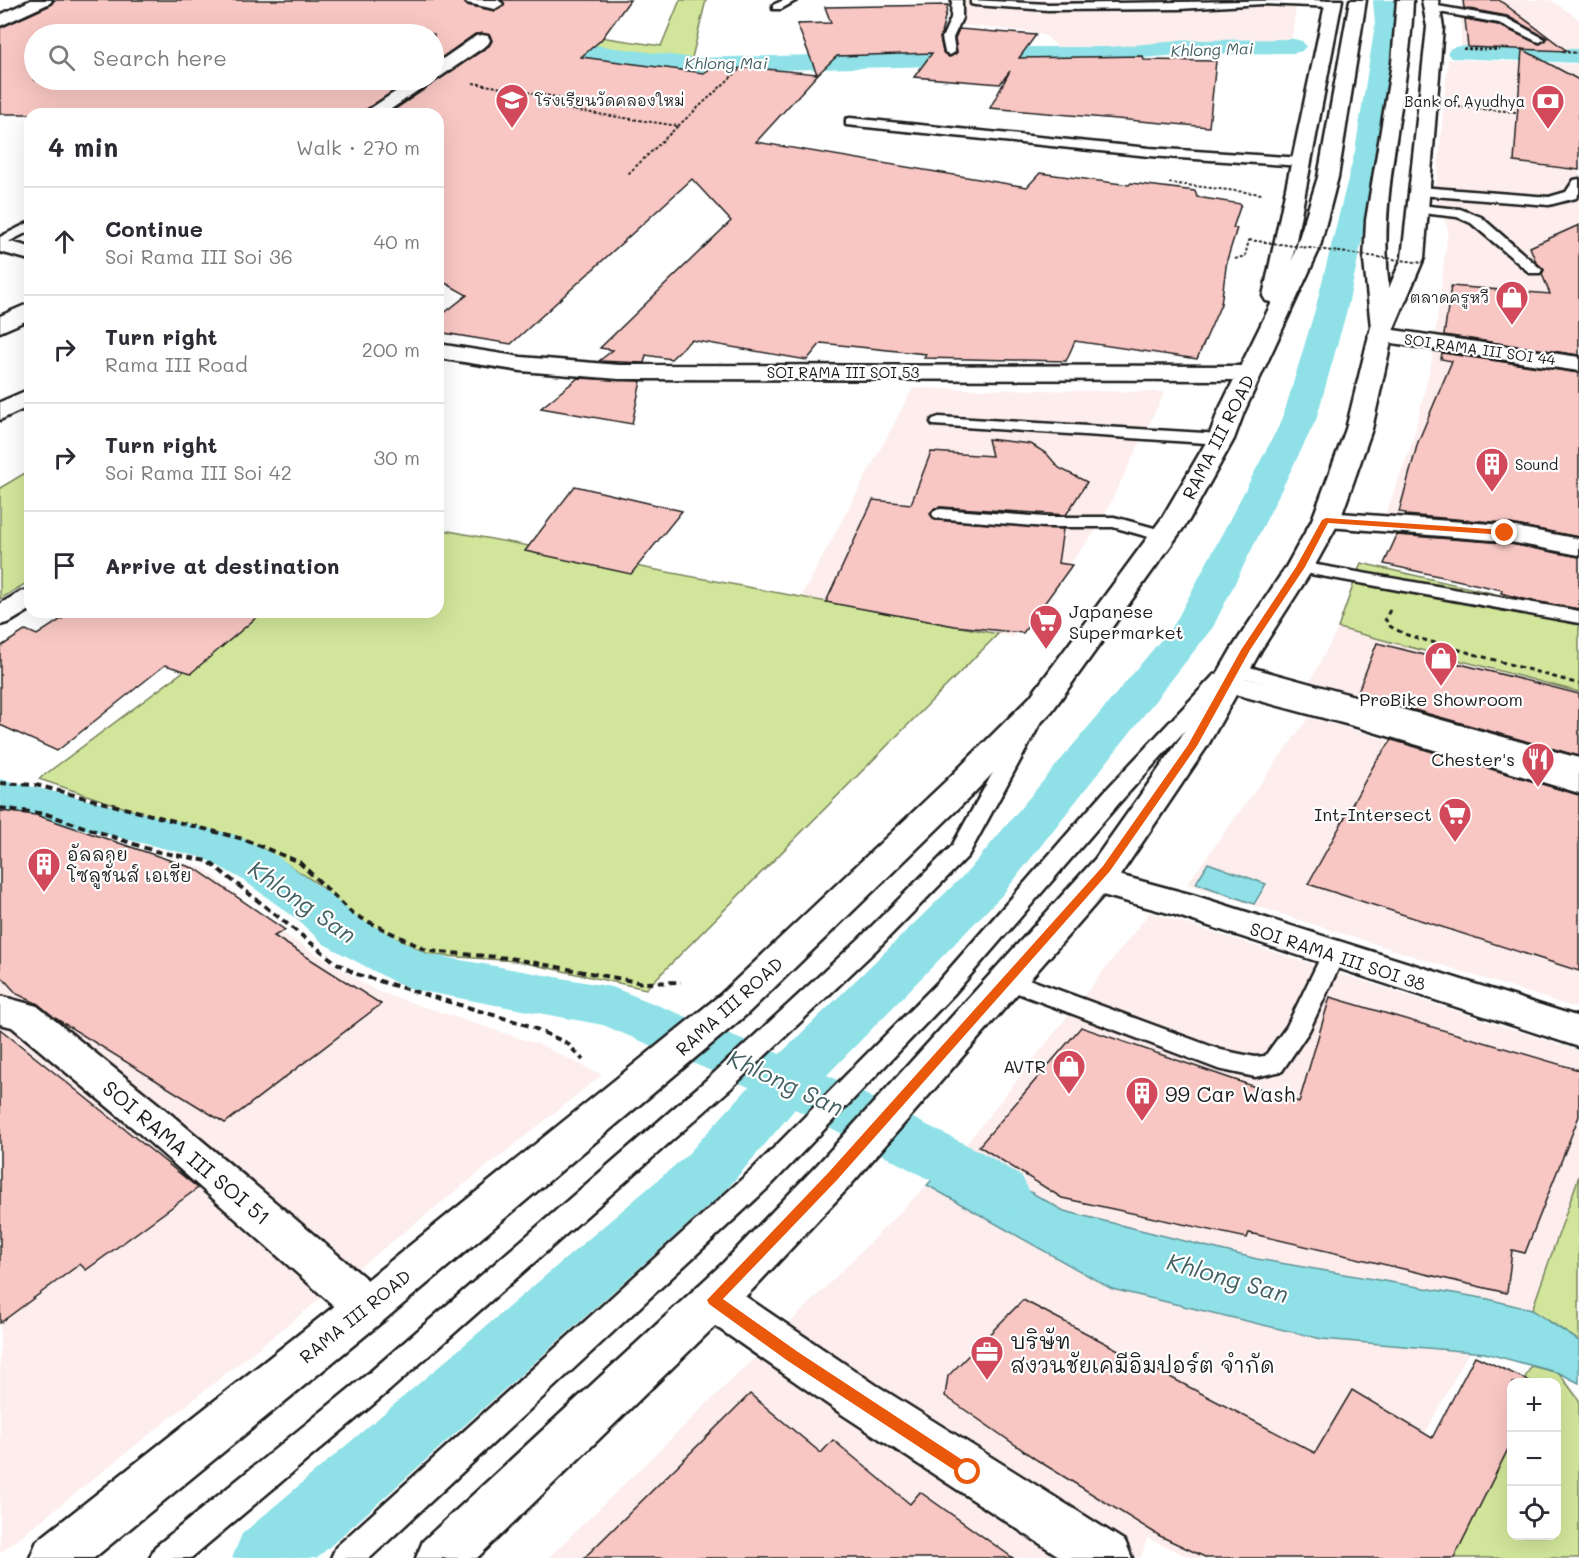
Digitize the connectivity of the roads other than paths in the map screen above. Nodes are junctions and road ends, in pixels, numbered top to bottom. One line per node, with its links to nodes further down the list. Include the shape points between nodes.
1 (44, 0): 12 (main road)
2 (473, 0): 9 (main road)
3 (792, 0): 11 (lane)
4 (957, 0): 15 (lane, via 957,18 946,41)
5 (1358, 0): 30 (main road, RAMA III ROAD, via 1328,177 1308,250)
6 (1405, 0): 29 (main road, via 1405,35 1381,185 1375,252)
7 (975, 2): 8 (lane, via 1048,7)
8 (1334, 2): 20 (main road, RAMA III ROAD)
9 (495, 4)
10 (1431, 4): 13 (lane, via 1502,20); 22 (main road, via 1436,27)
11 (777, 7)
12 (1, 20)
13 (1540, 39)
14 (482, 40): 16 (main road)
15 (950, 52)
16 (444, 66)
17 (408, 90): 18 (main road)
18 (380, 108)
19 (850, 122): 20 (lane, via 1149,152)
20 (1303, 162): 30 (main road, RAMA III ROAD)
21 (1579, 183): 22 (lane, via 1571,195 1549,201)
22 (1419, 200): 26 (lane, via 1476,219); 29 (main road, via 1413,258)
23 (24, 229): 24 (lane)
24 (0, 244): 25 (main road)
25 (24, 252)
26 (1535, 270)
27 (24, 313): 28 (main road)
28 (0, 325)
29 (1381, 331): 32 (main road, SOI RAMA III SOI 44); 39 (main road, via 1359,429)
30 (1268, 334): 33 (main road, RAMA III ROAD)
31 (444, 353): 33 (main road, SOI RAMA III SOI 53, via 619,372)
32 (1579, 364)
33 (1250, 373): 37 (main road, RAMA III ROAD)
34 (24, 399): 35 (main road)
35 (0, 412)
36 (939, 422): 37 (lane)
37 (1221, 439): 40 (main road, RAMA III ROAD)
38 (941, 514): 40 (lane, via 1045,522 1114,522)
39 (1326, 520): 41 (main road, via 1505,533); 42 (main road)
40 (1163, 536): 47 (main road, RAMA III ROAD)
41 (1579, 547)
42 (1300, 567): 45 (lane); 46 (main road)
43 (24, 602): 44 (main road)
44 (0, 616)
45 (1579, 617)
46 (1236, 667): 48 (lane); 49 (main road); 50 (main road, via 1192,746); 60 (lane, via 1112,797 946,988 762,1177)
47 (1041, 704): 56 (main road, RAMA III ROAD, via 733,1005); 59 (lane, via 960,851 868,944 721,1082 380,1381)
48 (1579, 765)
49 (1579, 782)
50 (1096, 880): 51 (main road, SOI RAMA III SOI 38); 52 (main road)
51 (1332, 954): 52 (lane, via 1297,1031 1273,1064 1255,1068 1218,1059); 54 (main road, SOI RAMA III SOI 38)
52 (1007, 980): 55 (main road, via 833,1176)
53 (0, 1010): 56 (main road, SOI RAMA III SOI 51, via 24,1016)
54 (1579, 1032)
55 (714, 1300): 57 (main road); 61 (main road, via 968,1472)
56 (366, 1307): 58 (main road, RAMA III ROAD)
57 (456, 1553)
58 (55, 1558)
59 (166, 1558)
60 (346, 1558)
61 (1107, 1558)

